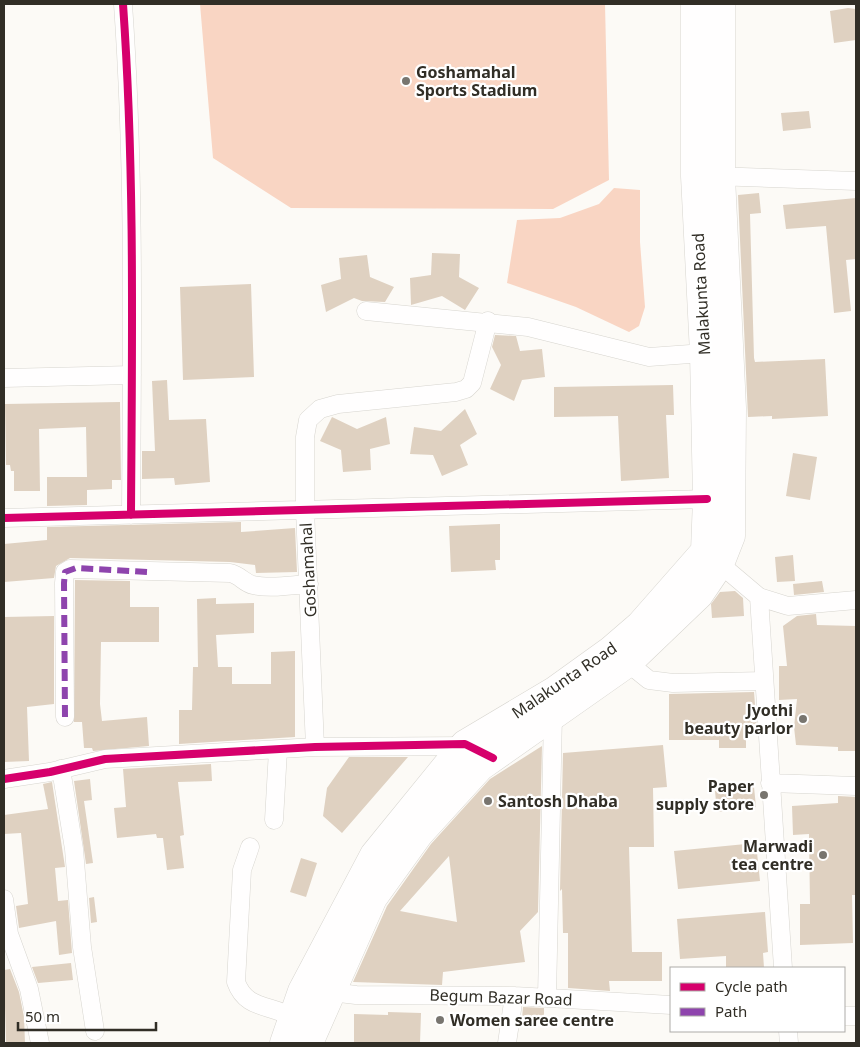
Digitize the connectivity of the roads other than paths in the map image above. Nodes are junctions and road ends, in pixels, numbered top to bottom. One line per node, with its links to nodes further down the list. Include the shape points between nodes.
1 (123, 4): 10 (street, via 128,72)
2 (695, 4): 4 (main road, Malakunta Road)
3 (721, 4): 5 (main road)
4 (695, 176): 5 (street); 9 (main road, Malakunta Road)
5 (722, 177): 6 (street); 16 (main road, via 732,408 730,536)
6 (856, 181)
7 (366, 311): 8 (street)
8 (488, 321): 9 (street, via 528,327 649,357); 13 (street, Goshamahal, via 472,383 466,389 338,404 320,409 308,420)
9 (704, 353): 12 (main road, Malakunta Road)
10 (132, 375): 11 (street); 14 (street)
11 (4, 378)
12 (707, 499): 13 (street); 20 (main road, Malakunta Road, via 705,550)
13 (305, 510): 14 (street); 17 (street, Goshamahal)
14 (131, 515): 15 (street)
15 (4, 518)
16 (720, 564): 18 (street); 20 (main road, via 699,595)
17 (309, 584): 24 (street, via 260,586 230,573 70,569 64,576); 26 (street, Goshamahal)
18 (758, 597): 19 (street, via 788,606); 22 (street)
19 (856, 600)
20 (646, 632): 21 (main road); 25 (main road, Malakunta Road)
21 (628, 663): 22 (street, via 649,680 673,684); 23 (main road)
22 (764, 681): 31 (street)
23 (553, 714): 28 (main road); 39 (street)
24 (64, 717)
25 (465, 744): 26 (street); 28 (street); 37 (main road, Malakunta Road, via 374,855)
26 (315, 747): 27 (street)
27 (278, 750): 29 (street, via 105,759); 33 (street)
28 (493, 758): 37 (main road, via 480,767 420,834 373,898)
29 (61, 769): 30 (street); 42 (street)
30 (4, 779)
31 (770, 782): 32 (street); 36 (street)
32 (856, 786)
33 (274, 820)
34 (250, 847): 41 (street, via 242,870 236,982 241,995 251,1002 279,1009)
35 (4, 899): 43 (street, via 9,934 29,989)
36 (783, 967)
37 (318, 989): 38 (street, Begum Bazar Road, via 356,995); 41 (main road, Malakunta Road); 45 (main road)
38 (514, 996): 39 (street, Begum Bazar Road); 46 (street)
39 (548, 998): 40 (street, Begum Bazar Road)
40 (670, 1005)
41 (294, 1018): 44 (main road, Malakunta Road)
42 (95, 1031)
43 (40, 1043)
44 (284, 1043)
45 (309, 1043)
46 (507, 1043)

